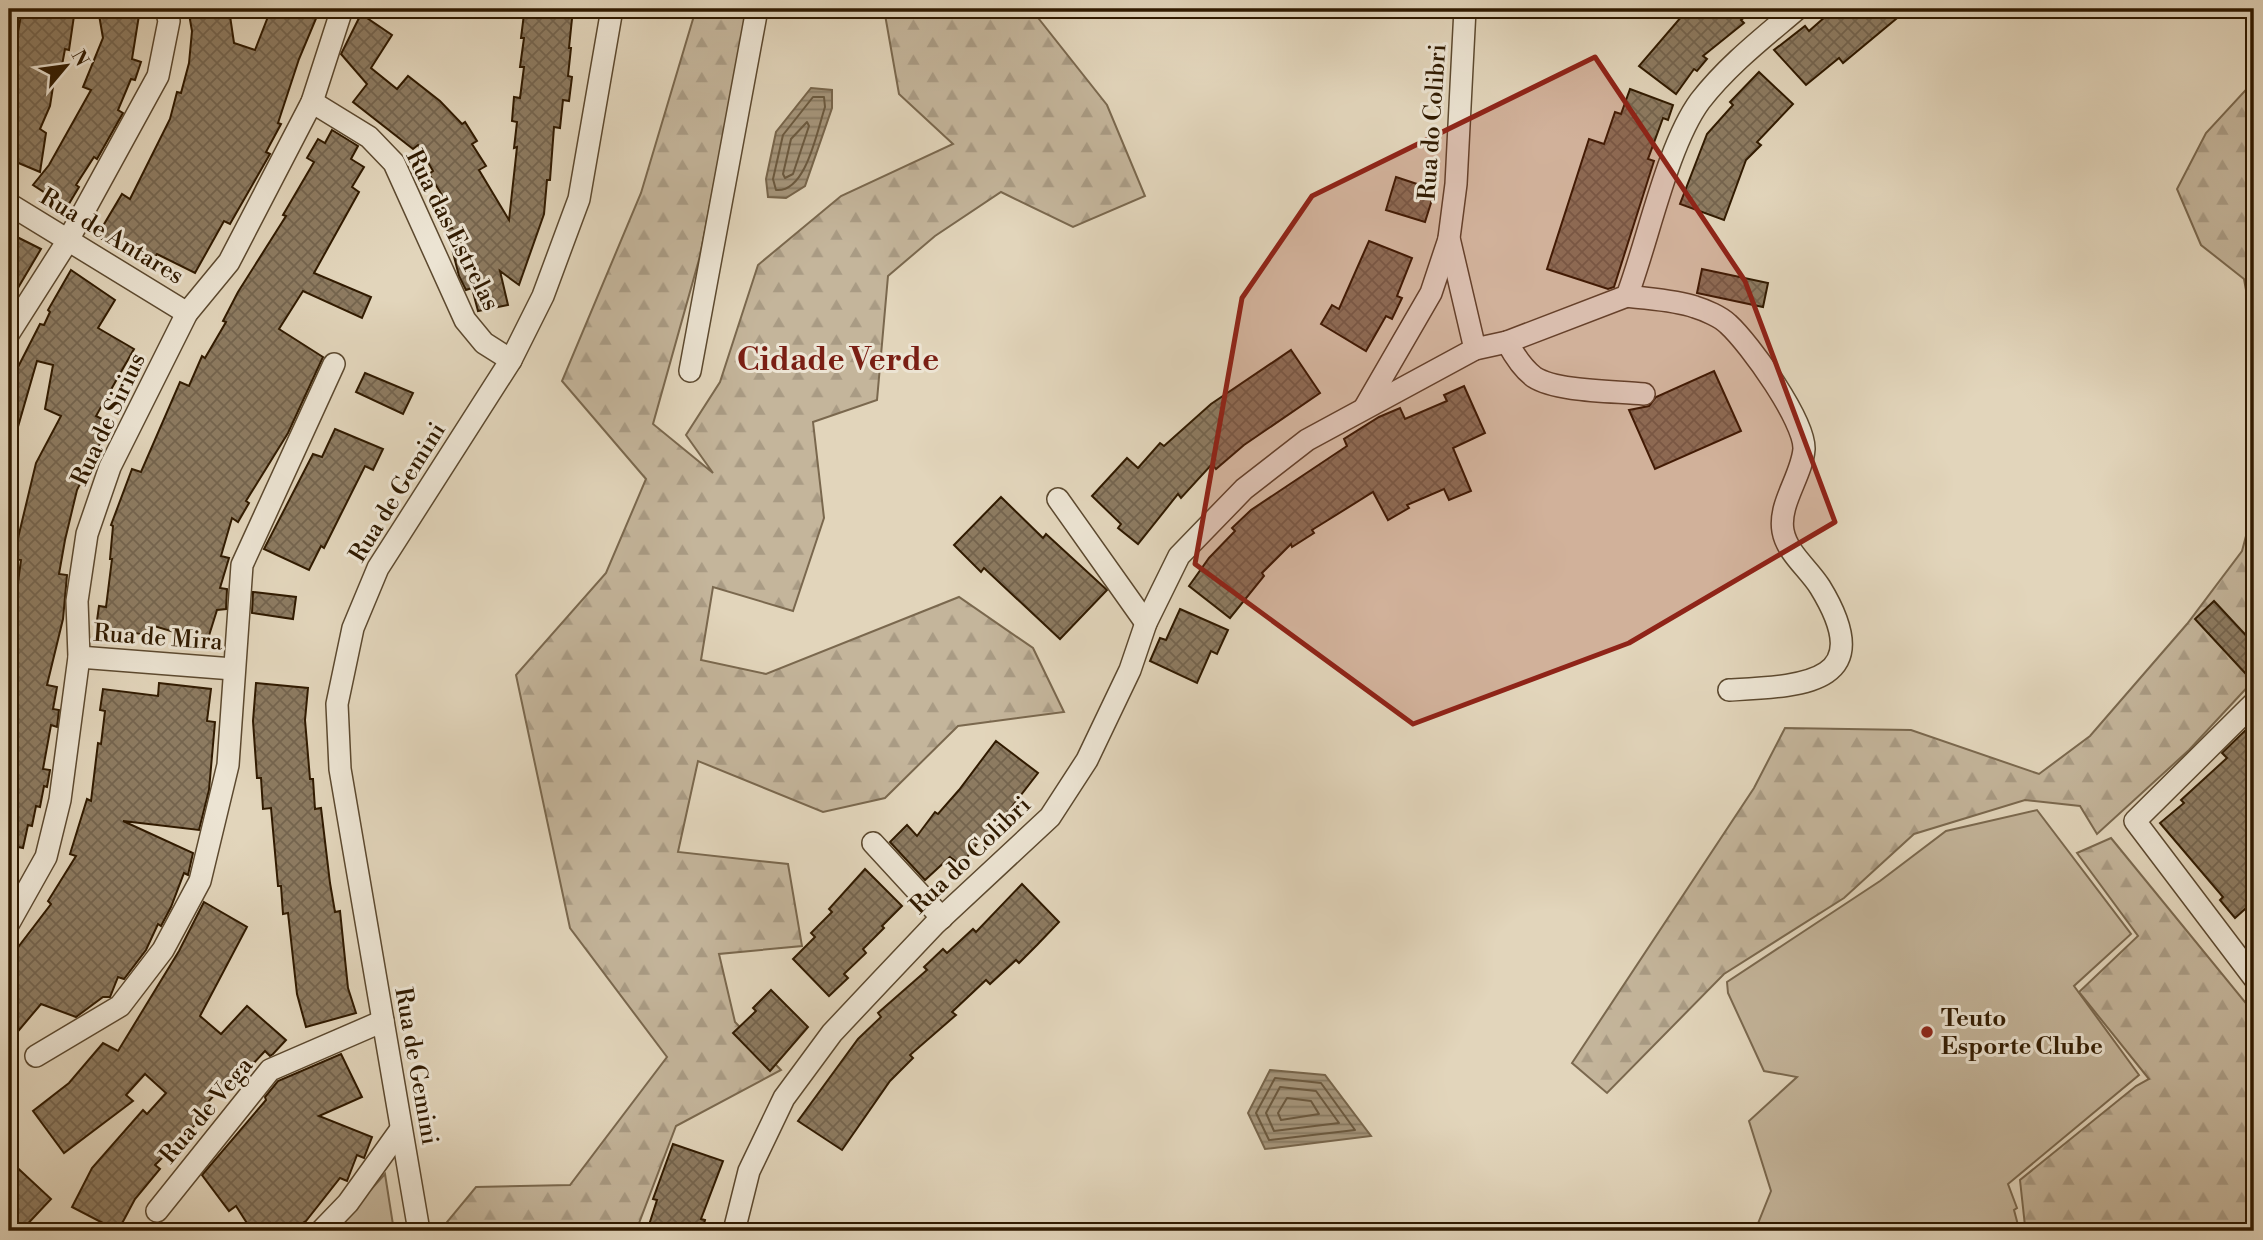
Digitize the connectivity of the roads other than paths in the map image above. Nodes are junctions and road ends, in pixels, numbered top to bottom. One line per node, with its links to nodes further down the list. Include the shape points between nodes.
1 (166, 9): 10 (street, via 169,21 158,76)
2 (342, 9): 7 (street, Rua de Sirius)
3 (612, 9): 16 (street, Rua de Gemini, via 579,199 543,296)
4 (757, 9): 18 (street)
5 (1465, 9): 9 (street, Rua do Colibri)
6 (1797, 9): 11 (street, via 1730,67 1699,103 1670,166)
7 (313, 102): 12 (street, Rua de Sirius, via 229,262); 16 (street, Rua das Estrelas, via 369,137 394,163 466,320 484,343)
8 (9, 204): 10 (street, Rua de Antares)
9 (1449, 238): 15 (street, Rua do Colibri); 20 (street, Rua do Colibri, via 1431,293)
10 (67, 242): 12 (street, Rua de Antares); 13 (street)
11 (1627, 296): 14 (street); 25 (street, via 1695,307 1727,323 1771,378 1797,421 1804,449 1781,521 1785,542 1819,587 1838,625 1840,653 1829,674 1798,686)
12 (187, 313): 23 (street, Rua de Sirius, via 110,467 87,534 77,601)
13 (9, 333)
14 (1507, 342): 15 (street); 19 (street, via 1535,378 1558,385)
15 (1475, 349): 20 (street, Rua do Colibri)
16 (511, 360): 31 (street, Rua de Gemini, via 378,568 353,628 337,704 340,769)
17 (334, 364): 24 (street, via 242,565)
18 (690, 371)
19 (1644, 394)
20 (1364, 408): 22 (street, Rua do Colibri, via 1307,440 1244,489 1178,556)
21 (1058, 499): 22 (street)
22 (1146, 623): 28 (street, Rua do Colibri, via 1130,670 1087,760 1050,817)
23 (79, 657): 24 (street, Rua de Mira); 29 (street, Rua de Sirius, via 60,800 46,857)
24 (233, 669): 32 (street, via 228,765 200,880 163,950 120,1006)
25 (1729, 691)
26 (2254, 703): 30 (street, via 2136,821)
27 (873, 843): 28 (street)
28 (942, 918): 37 (street, Rua do Colibri, via 832,1033 783,1098 749,1171)
29 (9, 923)
30 (2254, 978)
31 (383, 1021): 33 (street, Rua de Gemini); 34 (street, Rua de Vega, via 270,1070)
32 (36, 1056)
33 (401, 1129): 35 (street, via 348,1203); 36 (street, Rua de Gemini)
34 (157, 1211)
35 (321, 1231)
36 (419, 1231)
37 (734, 1231)

